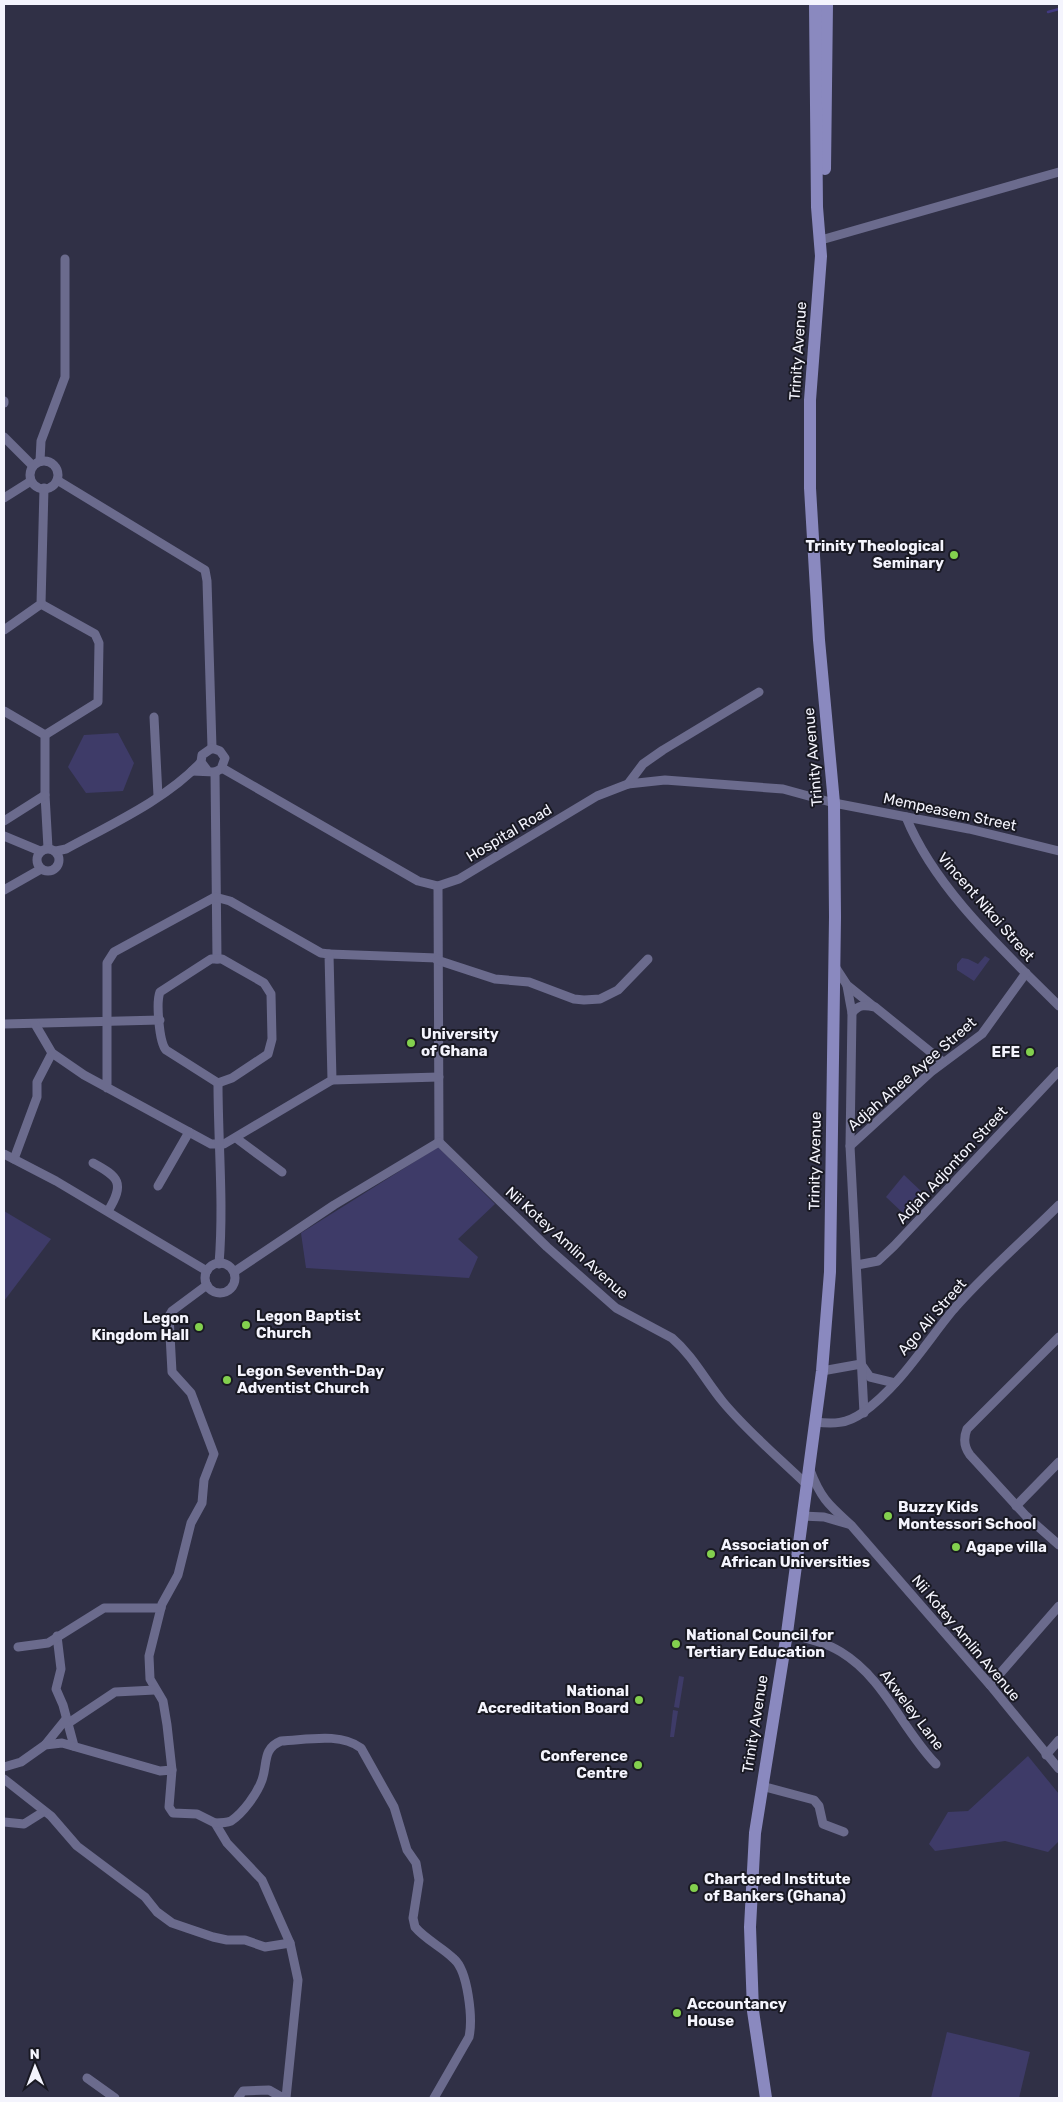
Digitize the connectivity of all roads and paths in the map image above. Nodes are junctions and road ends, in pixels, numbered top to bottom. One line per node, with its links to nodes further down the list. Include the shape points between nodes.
1 (815, 4): 4 (street, Trinity Avenue)
2 (826, 4): 4 (street, Trinity Avenue, via 825,190)
3 (1059, 172): 5 (street)
4 (819, 218): 5 (street, Trinity Avenue)
5 (821, 240): 26 (street, Trinity Avenue, via 810,400 811,496 819,640)
6 (65, 259): 8 (street, via 65,377 41,441)
7 (4, 437): 8 (street)
8 (36, 464): 9 (street, via 47,461 54,465 58,472); 10 (street, via 30,473)
9 (57, 480): 11 (street); 19 (street, via 205,570 208,581)
10 (31, 481): 11 (street); 12 (street)
11 (44, 488): 13 (street)
12 (4, 498)
13 (41, 604): 14 (street); 18 (street, via 96,634 100,643 98,702)
14 (4, 630)
15 (759, 692): 23 (street, via 650,759)
16 (4, 711): 18 (street)
17 (154, 717): 25 (street)
18 (45, 735): 24 (street)
19 (212, 748): 20 (street, via 204,752); 21 (street, via 223,754)
20 (201, 762): 21 (street); 22 (street)
21 (217, 768): 22 (street); 33 (street, via 232,772 418,881); 35 (street)
22 (192, 772): 25 (street)
23 (628, 784): 26 (street, Hospital Road, via 665,780 703,781 783,789); 33 (street, Hospital Road, via 597,796 459,878)
24 (45, 795): 28 (street); 31 (street)
25 (158, 796): 31 (street, via 66,849)
26 (834, 803): 27 (street, Mempeasem Street); 40 (street, Trinity Avenue)
27 (906, 816): 30 (street, Mempeasem Street); 41 (street, Vincent Nikoi Street, via 924,857 968,911)
28 (4, 821)
29 (4, 836): 31 (street)
30 (1059, 851)
31 (51, 852): 32 (street); 32 (street, via 54,869 46,871)
32 (39, 866): 34 (street)
33 (438, 886): 38 (street)
34 (4, 890)
35 (215, 897): 36 (street, via 230,901 321,954); 37 (street); 47 (street, via 110,956 107,963)
36 (329, 954): 38 (street); 54 (street)
37 (217, 959): 46 (street, via 211,959 164,987 159,996); 55 (street, via 269,988 272,1039 268,1054 232,1078)
38 (437, 959): 39 (street, via 495,979 528,982 584,1000 600,998 618,990); 53 (street)
39 (648, 959)
40 (834, 965): 42 (street); 76 (street, Trinity Avenue, via 830,1272)
41 (1026, 973): 43 (street, Vincent Nikoi Street); 51 (street, Adjah Ahee Ayee Street, via 982,1034)
42 (847, 985): 44 (street); 45 (street)
43 (1059, 1006)
44 (875, 1007): 45 (street, via 866,1005); 51 (street)
45 (854, 1010): 61 (street)
46 (160, 1020): 47 (street); 55 (street, via 162,1046)
47 (106, 1023): 49 (street); 56 (street)
48 (4, 1024): 49 (street)
49 (35, 1024): 50 (street)
50 (52, 1053): 56 (street); 63 (street, via 37,1082 37,1098)
51 (943, 1062): 61 (street, Adjah Ahee Ayee Street)
52 (1059, 1072): 70 (street, Adjah Adjonton Street, via 894,1246 878,1260)
53 (439, 1077): 54 (street); 59 (street)
54 (332, 1080): 58 (street)
55 (218, 1083): 60 (street)
56 (107, 1088): 57 (street)
57 (189, 1132): 60 (street); 66 (street)
58 (236, 1138): 60 (street); 65 (street)
59 (439, 1142): 72 (street, via 334,1205); 82 (street, Nii Kotey Amlin Avenue, via 547,1247 616,1308 679,1344 726,1406)
60 (218, 1146): 69 (street, via 222,1221)
61 (850, 1146): 70 (street)
62 (4, 1154): 63 (street)
63 (14, 1159): 68 (street)
64 (93, 1163): 68 (street, via 118,1181 117,1192)
65 (282, 1172)
66 (158, 1186)
67 (1059, 1205): 77 (street, Ago Ali Street, via 955,1308)
68 (108, 1211): 71 (street)
69 (219, 1264): 71 (street); 72 (street)
70 (857, 1265): 75 (street)
71 (208, 1271): 73 (street)
72 (234, 1272): 73 (street, via 233,1286 226,1292 213,1291)
73 (207, 1284): 88 (street, via 169,1316 172,1372 191,1393 214,1454 178,1575)
74 (1059, 1337): 83 (street, via 967,1429 964,1436 970,1455)
75 (862, 1364): 76 (street); 77 (street, via 870,1377); 78 (street)
76 (822, 1371): 79 (street, Trinity Avenue)
77 (894, 1383): 78 (street, Ago Ali Street)
78 (864, 1413): 79 (street, Ago Ali Street, via 850,1421 833,1424)
79 (815, 1422): 81 (street, Trinity Avenue)
80 (1059, 1462): 83 (street)
81 (808, 1465): 82 (street, Trinity Avenue); 85 (street, Nii Kotey Amlin Avenue, via 818,1492)
82 (806, 1484): 84 (street, Trinity Avenue)
83 (1016, 1506): 86 (street)
84 (802, 1516): 85 (street); 89 (street, Trinity Avenue)
85 (851, 1525): 92 (street, Nii Kotey Amlin Avenue)
86 (1059, 1545)
87 (1059, 1606): 92 (street)
88 (161, 1608): 90 (street, via 104,1608); 93 (street, via 149,1656 150,1679)
89 (786, 1633): 99 (street, Akweley Lane, via 832,1647 852,1659 876,1682 923,1751); 104 (street, Trinity Avenue)
90 (57, 1636): 91 (street, via 41,1645); 94 (street, via 61,1669 56,1689)
91 (18, 1647)
92 (990, 1685): 98 (street, Nii Kotey Amlin Avenue)
93 (155, 1690): 94 (street, via 115,1692); 101 (street, via 164,1705)
94 (67, 1722): 96 (street); 97 (street)
95 (1059, 1740): 98 (street)
96 (45, 1745): 97 (street); 100 (street, via 20,1762)
97 (74, 1746): 101 (street, via 160,1771)
98 (1046, 1755): 102 (street, Nii Kotey Amlin Avenue)
99 (936, 1764)
100 (4, 1767)
101 (172, 1770): 107 (street, via 169,1807 173,1813 198,1814)
102 (1059, 1770)
103 (4, 1779): 105 (street)
104 (762, 1786): 108 (street, via 814,1800 819,1806 823,1824); 115 (street, Trinity Avenue, via 755,1833 750,1927 753,2011)
105 (43, 1812): 106 (street, via 24,1824); 109 (street, via 51,1816 77,1846 145,1896 157,1912 172,1923 213,1937 245,1940 265,1947)
106 (4, 1822)
107 (215, 1823): 109 (street, via 227,1843 262,1880); 114 (street, via 229,1822 242,1811 261,1783 267,1752 274,1744 331,1738 361,1748 394,1807 407,1850 416,1863 419,1880 413,1918 415,1927 455,1959 464,1977 471,2027 469,2037)
108 (844, 1832)
109 (290, 1943): 113 (street, via 298,1980)
110 (87, 2078): 111 (street)
111 (116, 2098)
112 (238, 2098): 113 (street, via 243,2091 266,2090)
113 (285, 2098)
114 (434, 2098)
115 (766, 2098)

